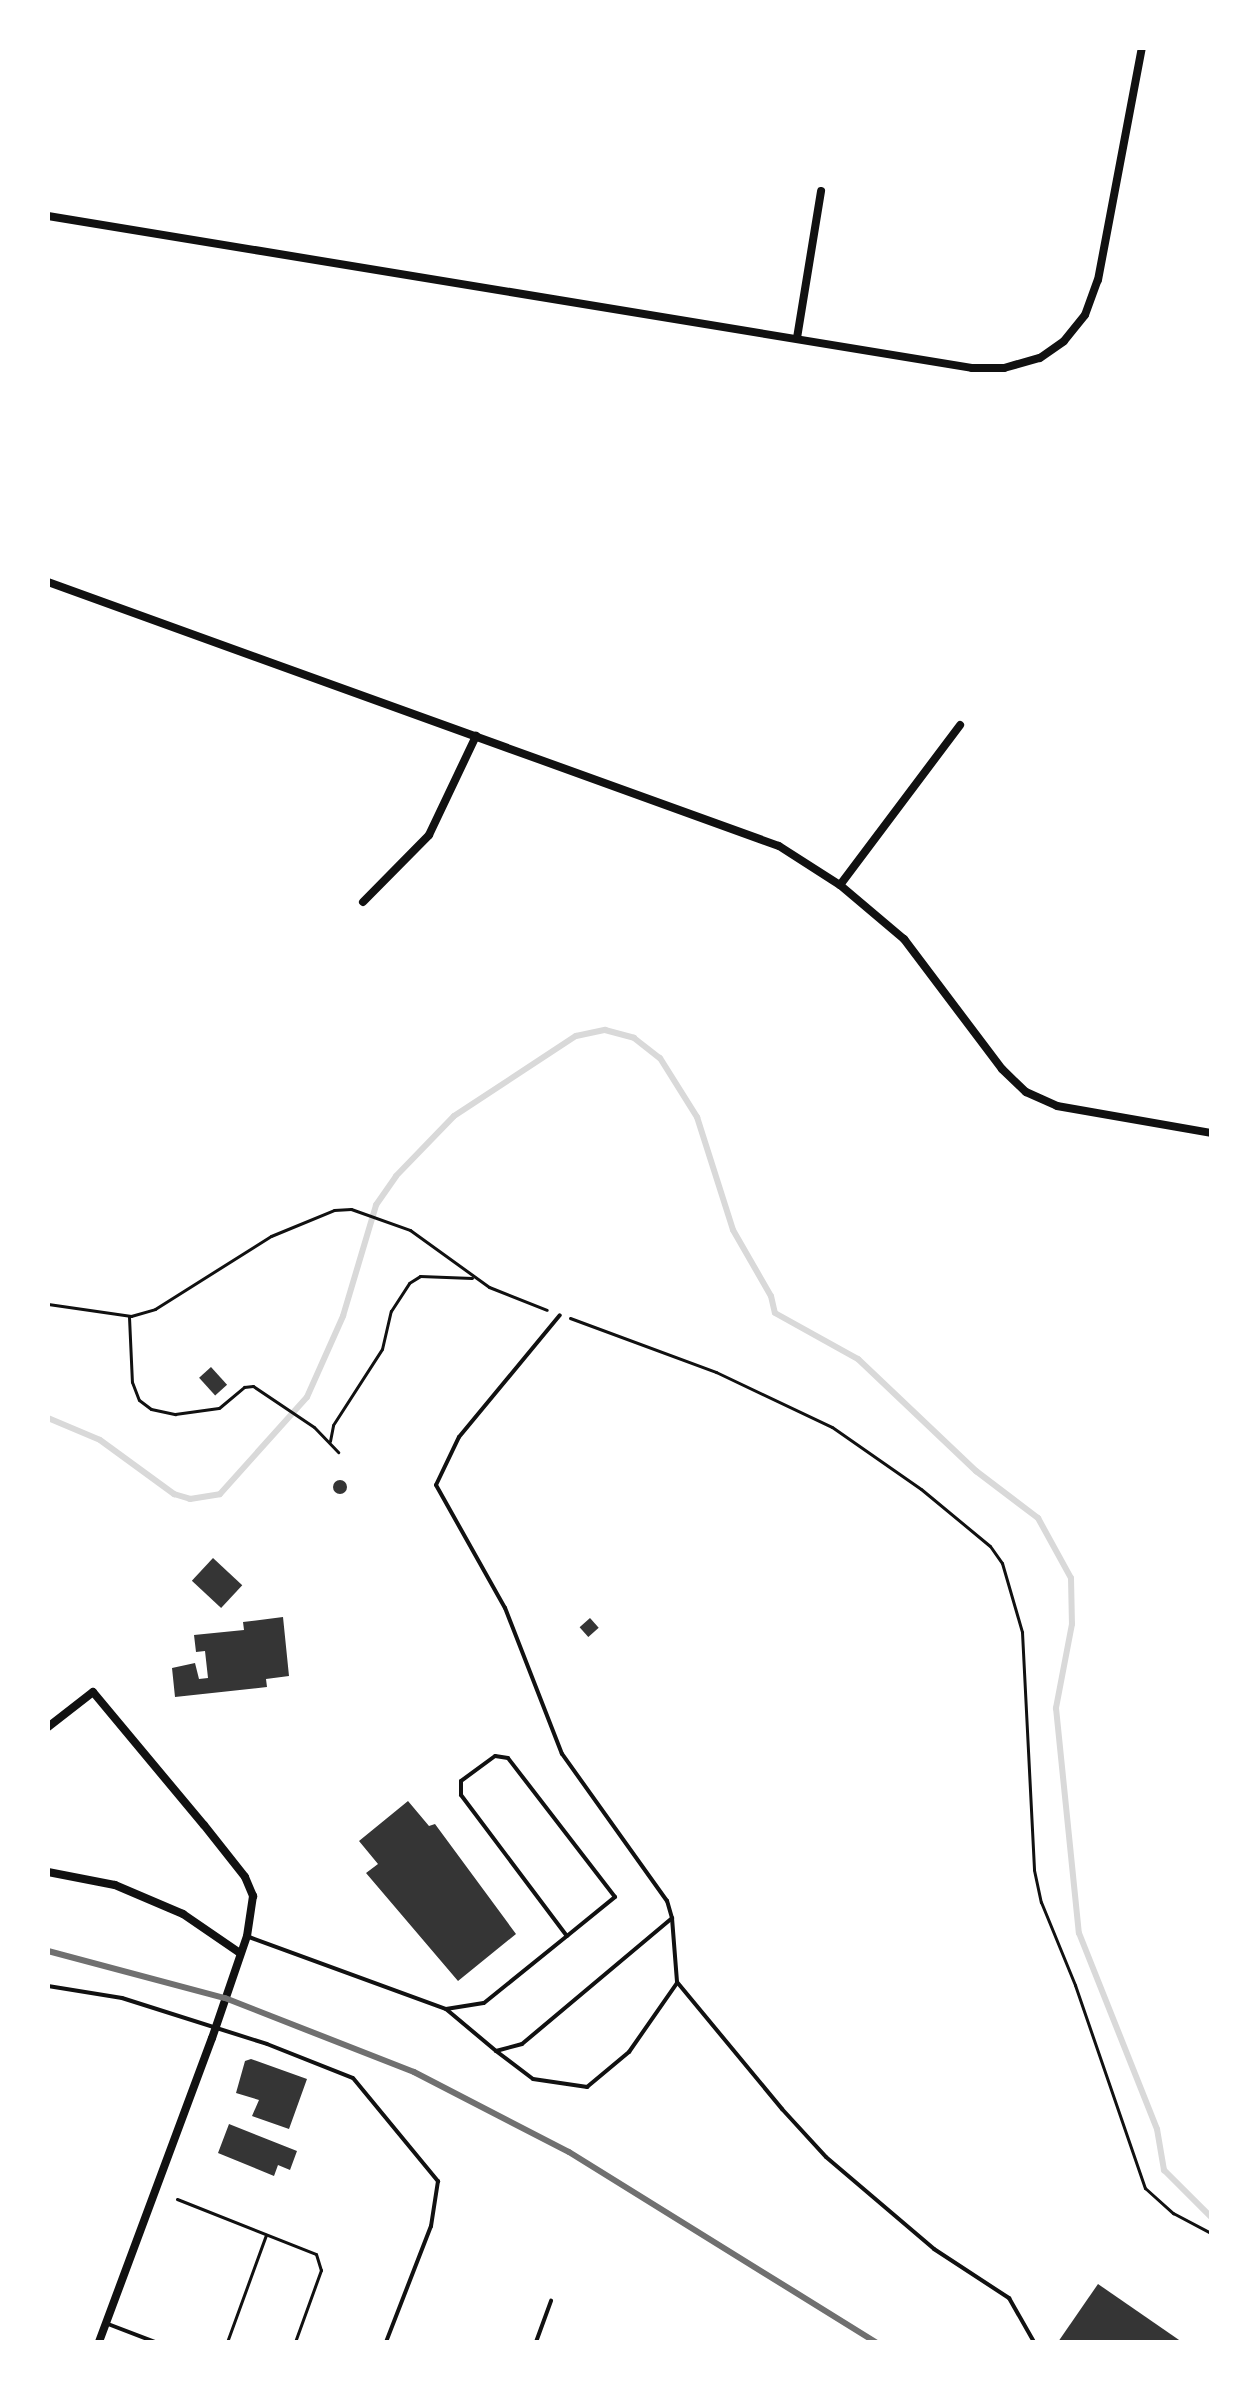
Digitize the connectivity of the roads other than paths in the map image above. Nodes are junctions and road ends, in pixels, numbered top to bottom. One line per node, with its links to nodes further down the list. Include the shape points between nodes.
1 (1142, 48): 4 (street, via 1098,280 1085,315 1064,341 1025,363 972,368)
2 (821, 191): 4 (street)
3 (48, 216): 4 (street)
4 (797, 338)
5 (50, 583): 7 (street)
6 (960, 725): 8 (street)
7 (476, 736): 8 (street, via 746,832); 9 (street, via 429,835)
8 (840, 885): 10 (street, via 904,939 1002,1069 1026,1092 1057,1106)
9 (363, 902)
10 (1211, 1133)
11 (560, 1315): 14 (lane, via 459,1437 436,1485 505,1608 562,1754 667,1901)
12 (48, 1727): 15 (street, via 93,1692 251,1887)
13 (48, 1872): 17 (street, via 115,1885 183,1914)
14 (672, 1918): 18 (lane); 22 (lane, via 522,2044)
15 (247, 1936): 17 (street); 20 (lane)
16 (567, 1936): 16 (lane, via 615,1897 508,1758 495,1756 461,1781 461,1795); 20 (lane, via 484,2003)
17 (240, 1953): 21 (street)
18 (677, 1982): 22 (lane, via 629,2052 587,2087 533,2079); 29 (lane, via 826,2157 934,2249 1009,2298)
19 (48, 1986): 21 (lane, via 122,1998)
20 (446, 2009): 22 (lane)
21 (216, 2027): 24 (street); 27 (lane, via 353,2078 438,2181 431,2226)
22 (496, 2051)
23 (551, 2301): 28 (lane)
24 (105, 2323): 25 (street); 26 (lane)
25 (99, 2342)
26 (155, 2342)
27 (386, 2342)
28 (536, 2342)
29 (1034, 2342)

